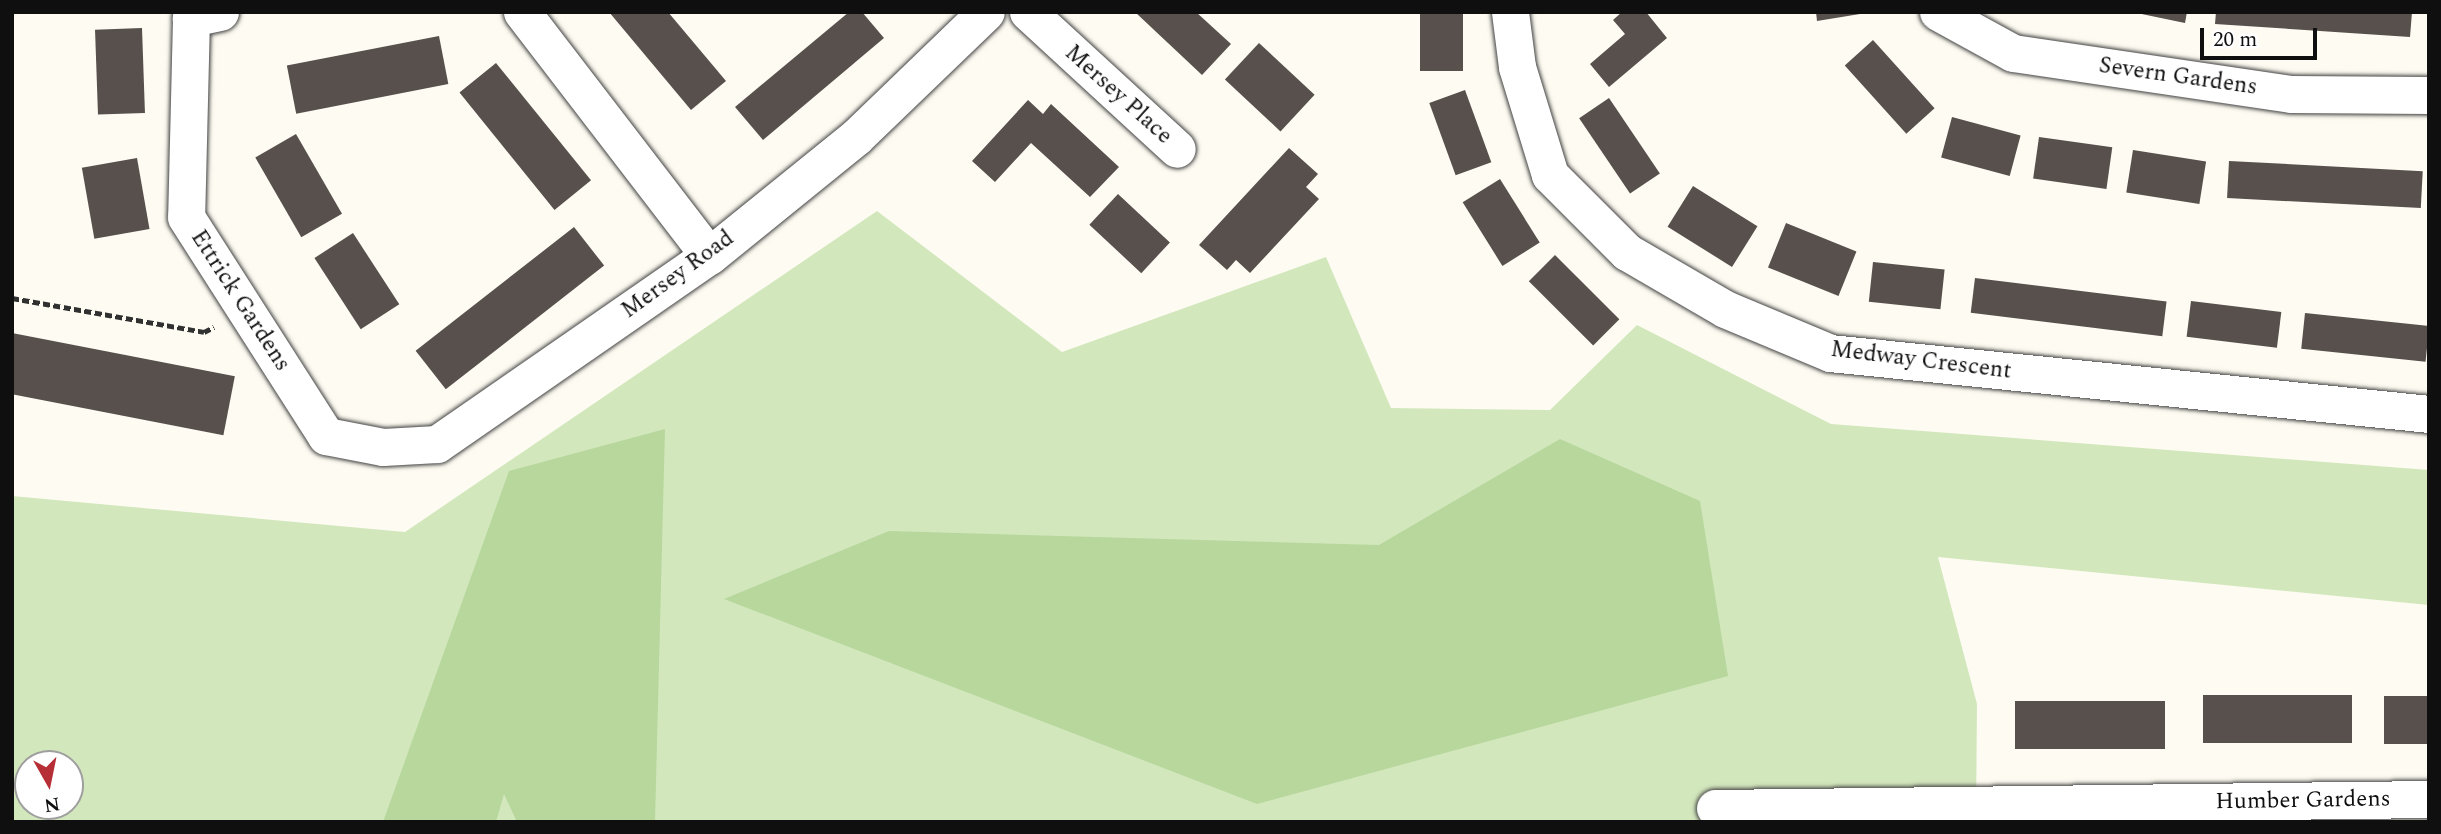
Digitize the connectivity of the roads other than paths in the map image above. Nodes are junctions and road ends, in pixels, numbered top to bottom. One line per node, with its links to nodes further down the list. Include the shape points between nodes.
1 (220, 12): 11 (street, Ettrick Gardens, via 191,18 186,217)
2 (522, 12): 9 (street)
3 (986, 12): 9 (street, Mersey Road, via 856,137)
4 (1028, 12): 8 (street, Mersey Place)
5 (1510, 12): 10 (street, Medway Crescent, via 1517,67 1550,175 1627,252 1725,309 1830,353)
6 (1938, 12): 7 (street, Severn Gardens, via 2013,53 2291,94)
7 (2429, 95)
8 (1177, 149)
9 (709, 256): 11 (street, Mersey Road, via 437,444 383,447)
10 (2429, 414)
11 (326, 436)
12 (2429, 799): 13 (street, Humber Gardens)
13 (1715, 808)

